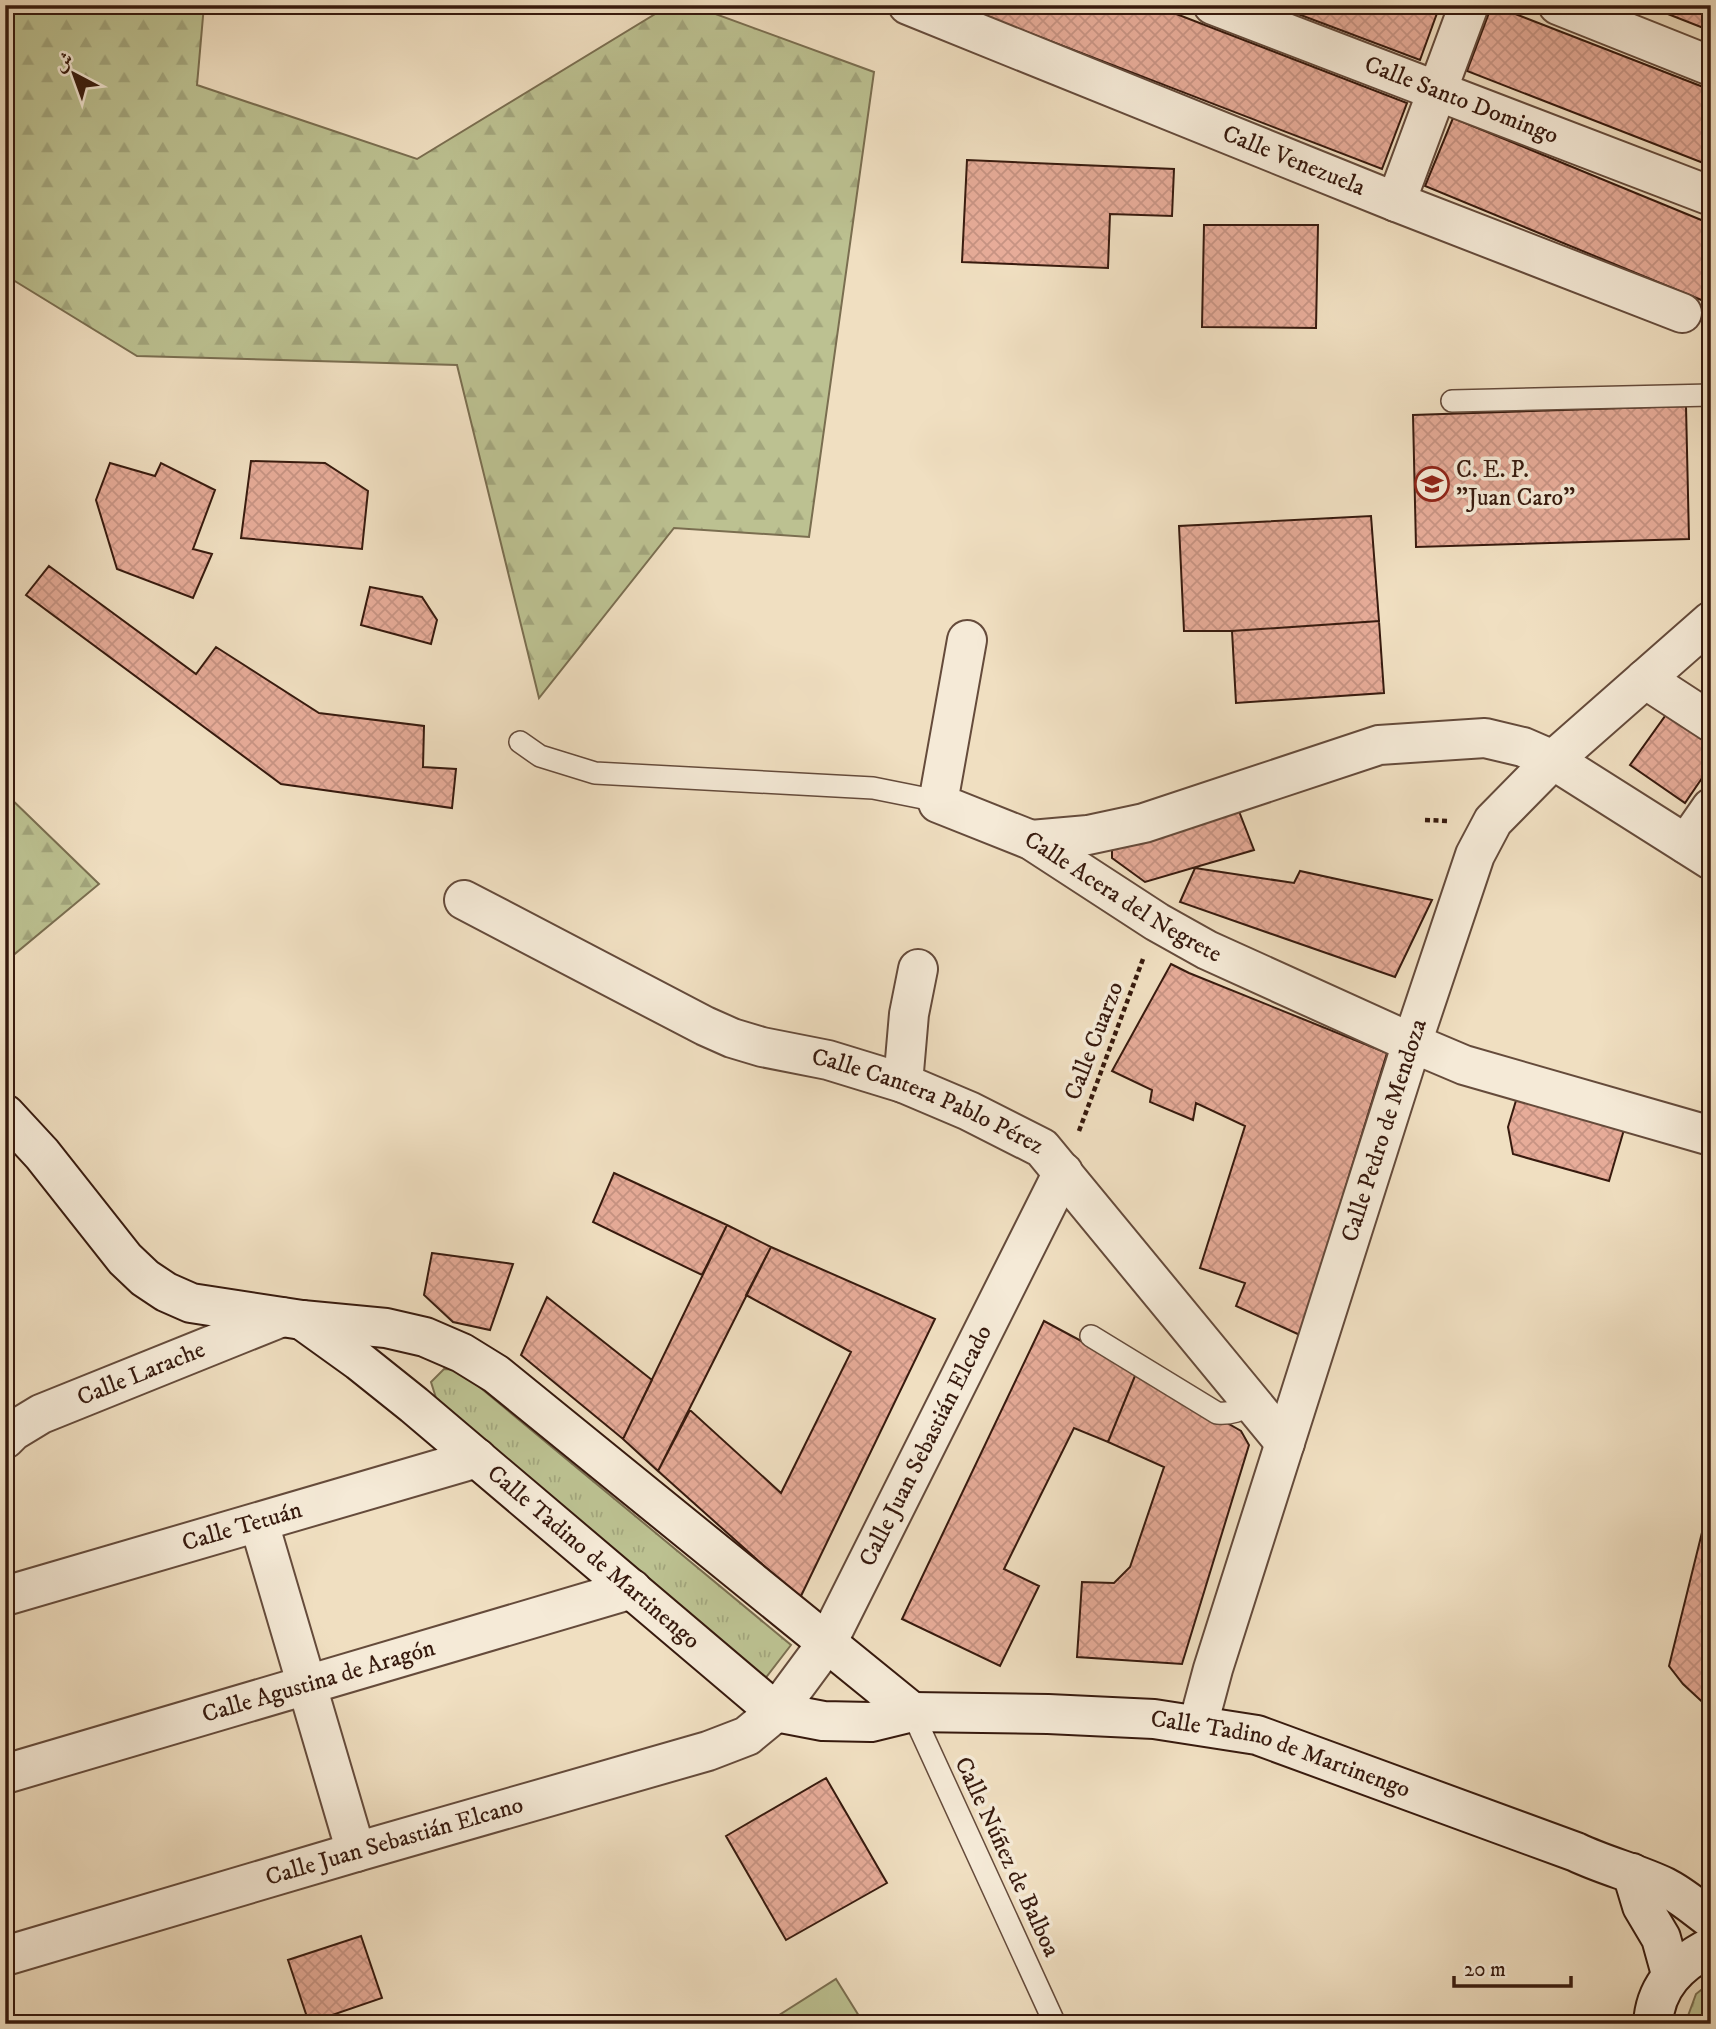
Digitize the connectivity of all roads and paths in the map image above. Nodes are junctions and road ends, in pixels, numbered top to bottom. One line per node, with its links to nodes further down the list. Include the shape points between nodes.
1 (908, 5): 8 (street, Calle Venezuela)
2 (1213, 5): 6 (street, Calle Santo Domingo)
3 (1469, 5): 6 (street)
4 (1558, 5): 5 (street)
5 (1711, 66)
6 (1438, 90): 7 (street, Calle Santo Domingo); 8 (street)
7 (1711, 196)
8 (1396, 202): 9 (street, Calle Venezuela)
9 (1682, 313)
10 (1711, 395): 11 (lane)
11 (1452, 401)
12 (1711, 621): 14 (street, Calle Pedro de Mendoza)
13 (967, 640): 18 (street)
14 (1645, 679): 15 (street); 17 (street, Calle Pedro de Mendoza)
15 (1711, 722)
16 (520, 742): 18 (lane, Calle Acera del Negrete, via 540,757 595,773 873,788)
17 (1553, 760): 20 (street, via 1485,738 1379,745 1144,823); 21 (street); 25 (street, Calle Pedro de Mendoza, via 1493,821 1475,855)
18 (938, 803): 20 (street, Calle Acera del Negrete)
19 (1711, 808): 21 (street)
20 (1031, 841): 23 (street, Calle Acera del Negrete)
21 (1698, 852)
22 (464, 900): 26 (street, Calle Cantera Pablo Pérez, via 732,1038)
23 (1157, 922): 25 (street, Calle Acera del Negrete); 29 (path, Calle Cuarzo)
24 (918, 970): 26 (street)
25 (1412, 1043): 28 (street, Calle Acera del Negrete, via 1464,1065); 34 (street, Calle Pedro de Mendoza)
26 (903, 1083): 29 (street, Calle Cantera Pablo Pérez, via 1042,1148)
27 (5, 1114): 30 (street, Calle Tadino de Martinengo, via 145,1278 191,1303)
28 (1711, 1136)
29 (1063, 1172): 32 (street, Calle Cantera Pablo Pérez); 39 (street, Calle Juan Sebastián Elcado)
30 (292, 1319): 33 (street, Calle Larache, via 41,1414); 35 (street, Calle Tadino de Martinengo, via 359,1361); 39 (street, Calle Tadino de Martinengo, via 386,1328 425,1337 462,1353 496,1374)
31 (1091, 1336): 32 (lane, via 1217,1413 1230,1414)
32 (1251, 1403): 34 (street, Calle Cantera Pablo Pérez)
33 (5, 1439)
34 (1285, 1443): 43 (street, Calle Pedro de Mendoza)
35 (477, 1458): 36 (street, Calle Tetuán); 37 (street, Calle Tadino de Martinengo)
36 (259, 1523): 38 (street, Calle Tetuán); 40 (street)
37 (632, 1589): 40 (street, Calle Agustina de Aragón); 41 (street, Calle Tadino de Martinengo)
38 (5, 1596)
39 (827, 1643): 41 (street, Calle Juan Sebastián Elcado); 42 (street, Calle Tadino de Martinengo)
40 (307, 1685): 44 (street, Calle Agustina de Aragón); 45 (street)
41 (776, 1712): 42 (street, Calle Tadino de Martinengo, via 823,1721 871,1722); 45 (street, Calle Juan Sebastián Elcano, via 747,1736 708,1751)
42 (912, 1712): 43 (street, Calle Tadino de Martinengo, via 1154,1719); 52 (lane, Calle Núñez de Balboa)
43 (1198, 1726): 46 (street, Calle Tadino de Martinengo, via 1257,1735)
44 (5, 1774)
45 (356, 1852): 49 (street, Calle Juan Sebastián Elcano)
46 (1632, 1873): 47 (street, Calle Tadino de Martinengo, via 1668,1888); 50 (street, via 1642,1906 1661,1938)
47 (1711, 1919)
48 (1711, 1947): 50 (street)
49 (5, 1956)
50 (1671, 1974): 51 (street)
51 (1648, 2020)
52 (1055, 2024)

